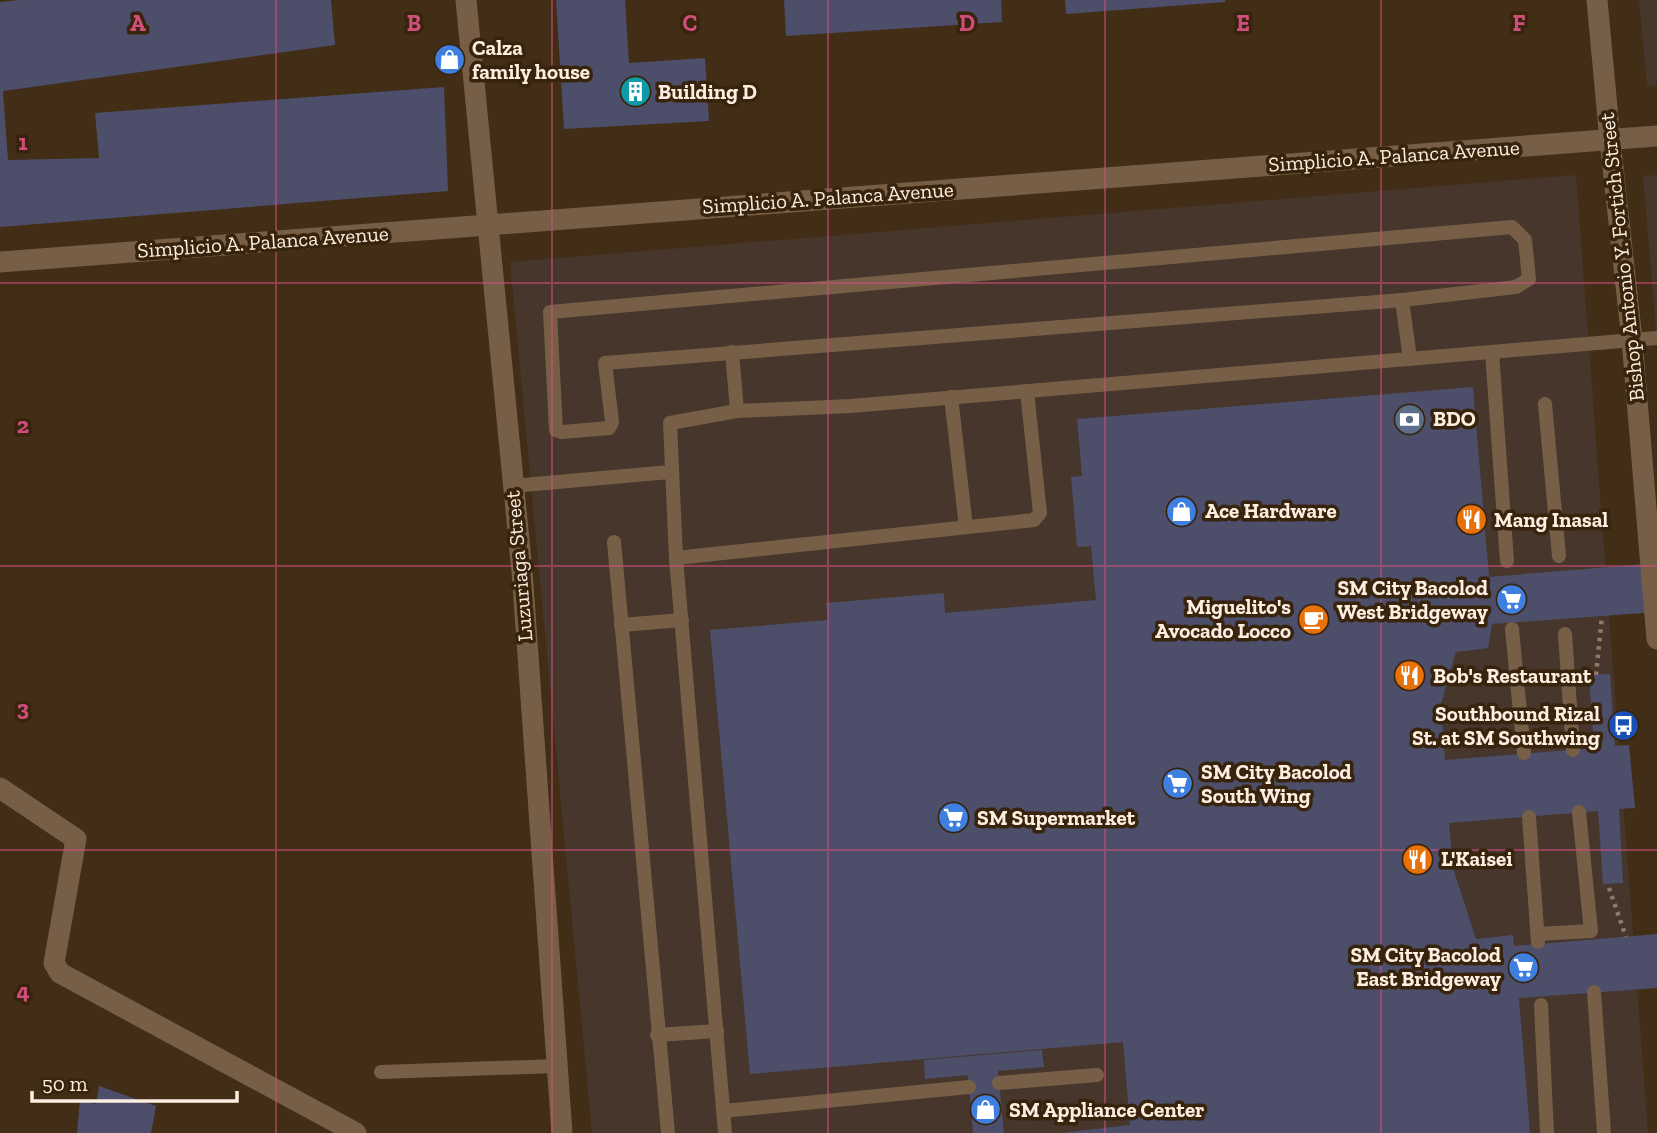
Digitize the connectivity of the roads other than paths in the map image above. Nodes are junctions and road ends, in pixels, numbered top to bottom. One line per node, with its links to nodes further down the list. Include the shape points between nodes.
1 (466, 0): 5 (street, Luzuriaga Street)
2 (1597, 0): 4 (street, Bishop Antonio Y. Fortich Street)
3 (1657, 136): 4 (street, Simplicio A. Palanca Avenue)
4 (1610, 140): 5 (street, Simplicio A. Palanca Avenue); 9 (street, Bishop Antonio Y. Fortich Street)
5 (488, 225): 6 (street, Simplicio A. Palanca Avenue); 18 (street, Luzuriaga Street)
6 (0, 262)
7 (1402, 300): 10 (lane); 10 (lane, via 1516,288 1529,279 1525,240 1511,227 550,313 556,430 609,428 605,363); 12 (lane)
8 (1657, 338): 9 (lane)
9 (1632, 340): 11 (lane); 28 (street, Bishop Antonio Y. Fortich Street)
10 (732, 352): 16 (lane)
11 (1492, 352): 12 (lane); 23 (lane)
12 (1410, 359): 13 (lane)
13 (1027, 391): 14 (lane); 19 (lane, via 1039,515 1034,520)
14 (951, 397): 16 (lane); 19 (lane)
15 (1545, 404): 21 (lane)
16 (737, 411): 17 (lane, via 669,424)
17 (670, 472): 18 (lane); 22 (lane)
18 (512, 486): 38 (street, Luzuriaga Street)
19 (966, 527): 22 (lane)
20 (614, 542): 25 (lane)
21 (1559, 556)
22 (676, 558): 24 (lane)
23 (1507, 561)
24 (682, 620): 25 (lane); 36 (lane)
25 (621, 625): 37 (lane)
26 (1512, 629): 30 (lane)
27 (1565, 634): 29 (lane)
28 (1657, 639)
29 (1573, 750)
30 (1524, 753)
31 (0, 788): 44 (street, via 76,839 54,963 60,973)
32 (1579, 812): 33 (lane, via 1591,931 1538,939)
33 (1529, 817)
34 (1594, 992): 49 (lane)
35 (1541, 1004): 48 (lane)
36 (717, 1031): 37 (lane); 43 (lane)
37 (657, 1035): 46 (lane)
38 (557, 1066): 39 (lane); 45 (street, Luzuriaga Street)
39 (381, 1072)
40 (1097, 1074): 41 (lane)
41 (999, 1083)
42 (969, 1087): 43 (lane)
43 (723, 1111): 47 (lane)
44 (356, 1133)
45 (562, 1133)
46 (668, 1133)
47 (725, 1133)
48 (1547, 1133)
49 (1604, 1133)

